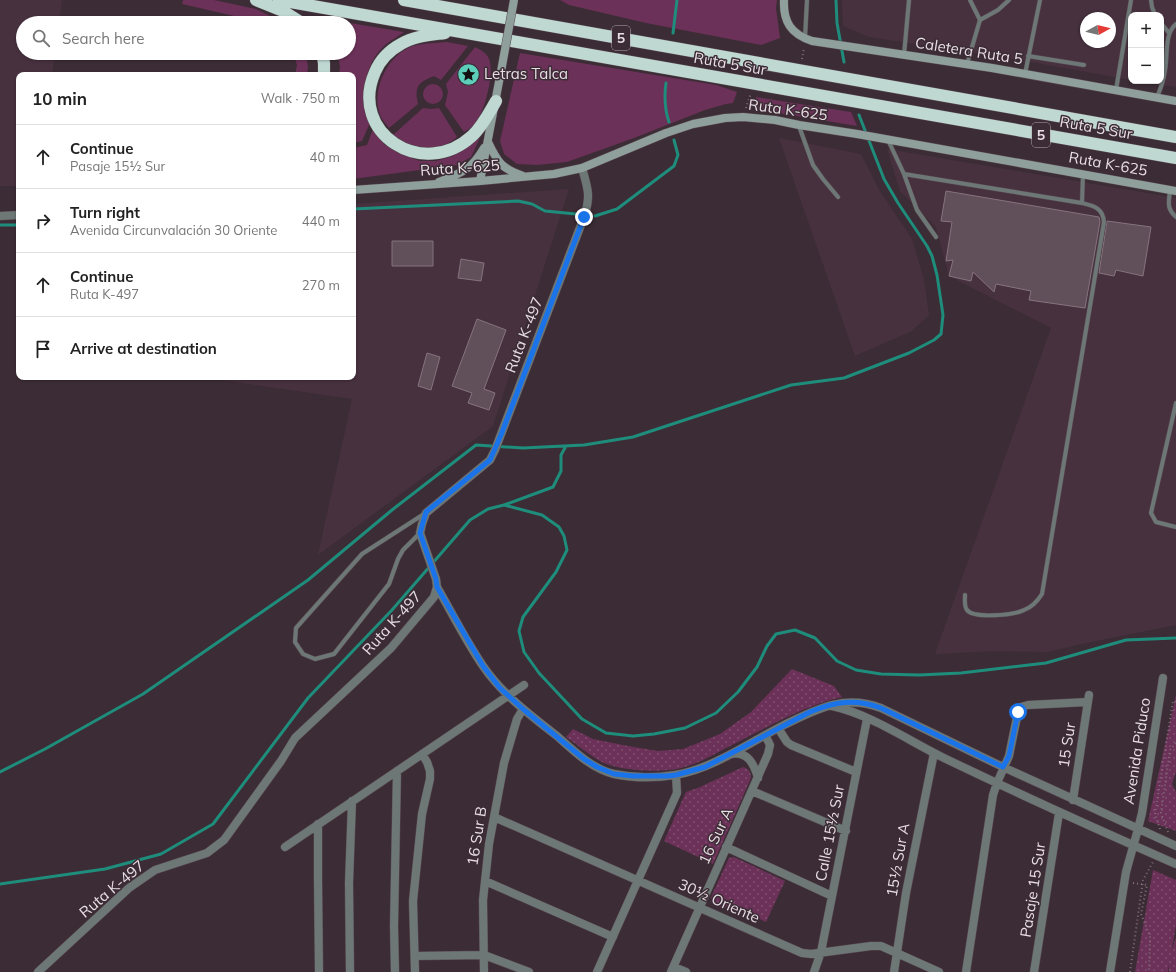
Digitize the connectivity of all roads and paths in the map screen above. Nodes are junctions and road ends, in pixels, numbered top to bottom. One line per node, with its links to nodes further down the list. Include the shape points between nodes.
1 (256, 0): 16 (highway)
2 (279, 0): 20 (highway, Ruta 5 Sur / 5)
3 (404, 0): 14 (highway, Ruta 5 Sur / 5)
4 (444, 0): 14 (highway)
5 (514, 0): 34 (main road, bridge)
6 (784, 0): 22 (main road, via 784,12 791,29)
7 (807, 0): 22 (lane)
8 (909, 0): 23 (lane)
9 (970, 0): 17 (lane)
10 (1009, 0): 17 (lane)
11 (1040, 0): 24 (lane)
12 (1131, 0): 32 (lane)
13 (1151, 0): 15 (lane)
14 (474, 12): 28 (highway, Ruta 5 Sur / 5)
15 (1154, 12)
16 (291, 16)
17 (980, 20): 26 (lane)
18 (1176, 24): 21 (lane)
19 (1164, 27): 21 (lane)
20 (460, 32): 31 (highway, Ruta 5 Sur / 5); 34 (highway, via 409,40 387,54 376,69 370,85 370,108 377,124 388,138 403,148 422,154 438,154 459,146 473,135)
21 (1169, 33): 33 (lane, via 1163,83)
22 (804, 39): 23 (main road, Caletera Ruta 5); 28 (path)
23 (904, 55): 26 (main road, Caletera Ruta 5)
24 (1028, 56): 27 (lane); 30 (lane)
25 (323, 60): 29 (highway)
26 (967, 64): 30 (main road, Caletera Ruta 5)
27 (1084, 65)
28 (800, 70): 38 (highway, Ruta 5 Sur / 5)
29 (324, 72)
30 (1025, 74): 32 (main road, Caletera Ruta 5)
31 (754, 84): 36 (path); 41 (highway, Ruta 5 Sur / 5)
32 (1116, 90): 33 (main road, Caletera Ruta 5)
33 (1157, 98): 35 (main road, Caletera Ruta 5)
34 (496, 101): 40 (main road)
35 (1176, 101)
36 (743, 117): 37 (main road, Ruta K-625); 42 (main road, Ruta K-625, via 708,120 686,126)
37 (799, 125): 39 (main road, Ruta K-625); 50 (lane, via 813,165)
38 (1176, 136)
39 (888, 140): 43 (lane); 44 (main road, Ruta K-625)
40 (488, 142): 45 (main road, via 495,158 502,166); 46 (main road); 47 (main road, via 469,168)
41 (1176, 158)
42 (582, 168): 45 (main road, Ruta K-625); 57 (street, Ruta K-497, via 589,191 584,217 495,450 490,460)
43 (904, 174): 51 (lane); 55 (lane, via 917,210)
44 (1083, 174): 49 (main road, Ruta K-625); 51 (lane)
45 (526, 177): 46 (main road, Ruta K-625)
46 (480, 181): 47 (main road, Ruta K-625)
47 (432, 184): 48 (main road, Ruta K-625)
48 (356, 190)
49 (1173, 190): 54 (lane, via 1168,205 1170,212)
50 (838, 197)
51 (1082, 202): 61 (lane, via 1101,211 1104,222 1042,594 1038,602 1023,611 975,615 965,606)
52 (16, 215): 53 (street)
53 (0, 216)
54 (1176, 217)
55 (936, 237)
56 (1176, 403): 58 (lane, via 1151,513 1156,522)
57 (426, 512): 59 (street); 59 (lane, via 362,554 296,628 295,642 303,654 316,658 334,654 389,584 403,550)
58 (1176, 527)
59 (422, 536): 60 (street)
60 (437, 583): 64 (street, via 483,666); 105 (street, Ruta K-497, via 434,597 391,648 295,738 224,840 207,853 155,870)
61 (965, 596)
62 (1163, 678): 86 (street, Avenida Piduco)
63 (524, 686): 64 (street)
64 (509, 696): 66 (street); 72 (street)
65 (827, 705): 67 (street, via 846,709); 68 (street); 74 (street, via 869,703)
66 (523, 709): 77 (street, via 597,767 614,774 633,776); 84 (street, 16 Sur B, via 517,719 504,763)
67 (867, 719): 71 (street); 76 (street, Calle 15½ Sur)
68 (778, 728): 69 (street); 76 (street, via 791,745)
69 (765, 735): 73 (street); 78 (street, 16 Sur A, via 770,748)
70 (1176, 743): 88 (path, via 1170,750 1161,813)
71 (934, 753): 79 (street); 101 (street, 15½ Sur A, via 906,893)
72 (422, 754): 75 (street); 103 (street, via 430,771 430,779 422,814 413,901)
73 (727, 755): 77 (street, via 705,767); 78 (street, via 740,754 746,757 753,763)
74 (1003, 767): 79 (street); 81 (street); 81 (street, 15 Sur, via 1009,756 1021,707 1089,699)
75 (396, 771): 82 (street); 108 (street)
76 (856, 772): 87 (street, Calle 15½ Sur)
77 (676, 775): 95 (street, via 677,793)
78 (758, 778): 80 (street, 16 Sur A)
79 (997, 783): 83 (street); 117 (street, via 993,795)
80 (752, 791): 87 (street); 92 (street, 16 Sur A)
81 (1073, 800): 86 (street)
82 (352, 801): 85 (street); 107 (street, via 349,883)
83 (1059, 813): 89 (street); 118 (street, Pasaje 15 Sur)
84 (494, 817): 95 (street, 30½ Oriente); 96 (street, 16 Sur B)
85 (318, 824): 91 (street); 106 (street)
86 (1138, 829): 89 (street, Avenida Piduco); 90 (street)
87 (846, 831): 97 (street, Calle 15½ Sur)
88 (1168, 834)
89 (1134, 846): 93 (street); 94 (street, Avenida Piduco)
90 (1176, 846)
91 (284, 847)
92 (726, 848): 97 (street); 98 (street, 16 Sur A)
93 (1176, 864)
94 (1126, 872): 119 (street, Avenida Piduco); 120 (path, via 1134,873 1133,883 1146,885 1141,914 1150,936)
95 (638, 880): 98 (street, 30½ Oriente); 99 (street)
96 (485, 881): 99 (street); 102 (street, 16 Sur B)
97 (832, 896): 100 (street, Calle 15½ Sur)
98 (699, 907): 100 (street, 30½ Oriente, via 802,952); 104 (street, 16 Sur A)
99 (613, 937): 112 (street)
100 (821, 952): 101 (street, 30½ Oriente, via 881,946); 114 (street, Calle 15½ Sur)
101 (897, 953): 115 (street, 15½ Sur A); 116 (street, 30½ Oriente)
102 (484, 955): 103 (street); 110 (street, 16 Sur B); 111 (street)
103 (415, 956): 109 (street)
104 (673, 969): 113 (street)
105 (38, 972)
106 (319, 972)
107 (350, 972)
108 (395, 972)
109 (415, 972)
110 (484, 972)
111 (529, 972)
112 (598, 972)
113 (686, 972)
114 (814, 972)
115 (894, 972)
116 (939, 972)
117 (966, 972)
118 (1034, 972)
119 (1110, 972)
120 (1149, 972)

